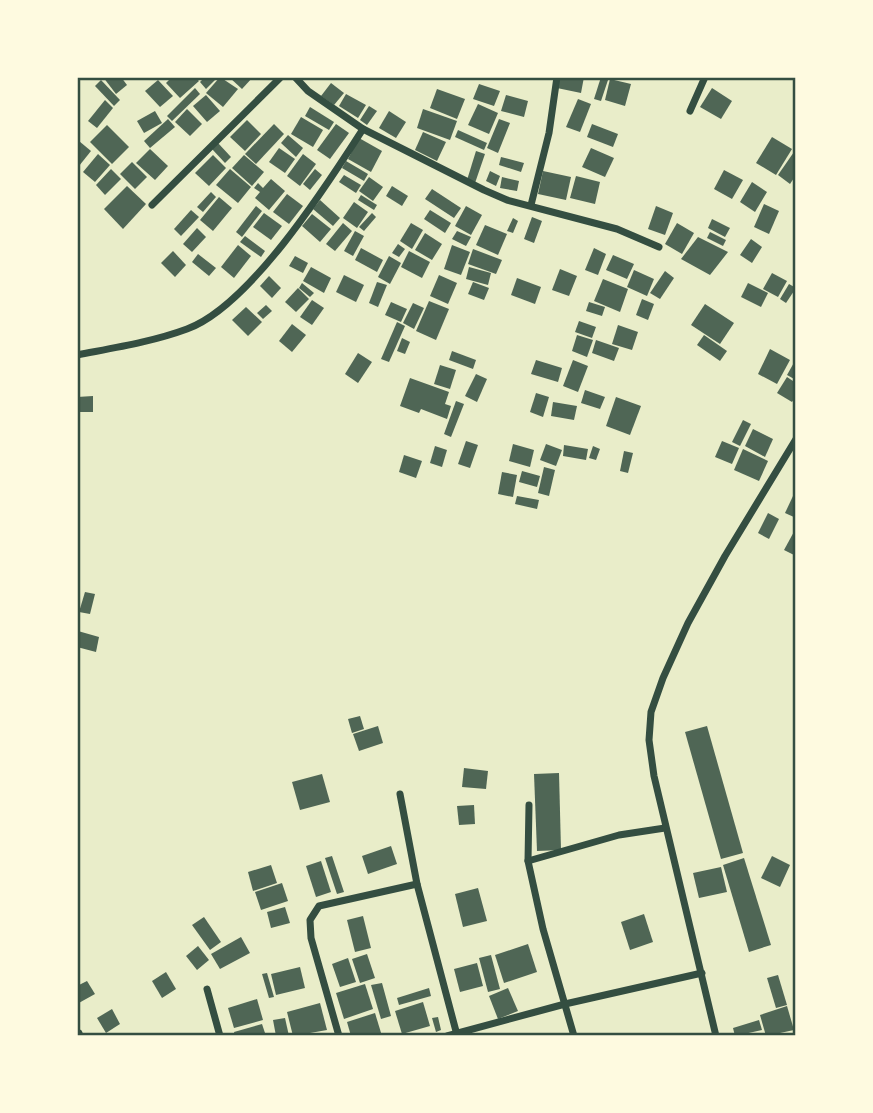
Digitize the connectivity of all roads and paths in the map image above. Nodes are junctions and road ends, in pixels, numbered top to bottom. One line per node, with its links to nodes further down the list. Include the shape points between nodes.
1 (281, 77): 7 (street)
2 (295, 77): 6 (street, via 308,92)
3 (557, 77): 8 (street)
4 (705, 77): 5 (street)
5 (691, 111)
6 (363, 129): 8 (street, via 484,190); 10 (street, via 323,192 280,247 223,307 189,329)
7 (152, 205)
8 (531, 205): 9 (street, via 617,229)
9 (659, 247)
10 (77, 355)
11 (796, 439): 14 (street, via 725,556 663,678 649,740)
12 (400, 794): 16 (street)
13 (529, 804): 15 (street)
14 (665, 828): 15 (street, via 619,835); 17 (street)
15 (528, 861): 19 (street)
16 (417, 884): 20 (street); 22 (street, via 319,906 310,920)
17 (702, 973): 19 (street); 25 (street)
18 (207, 989): 21 (street)
19 (565, 1004): 20 (street); 24 (street)
20 (457, 1035): 23 (street)
21 (220, 1036)
22 (338, 1036)
23 (447, 1036)
24 (574, 1036)
25 (716, 1036)

